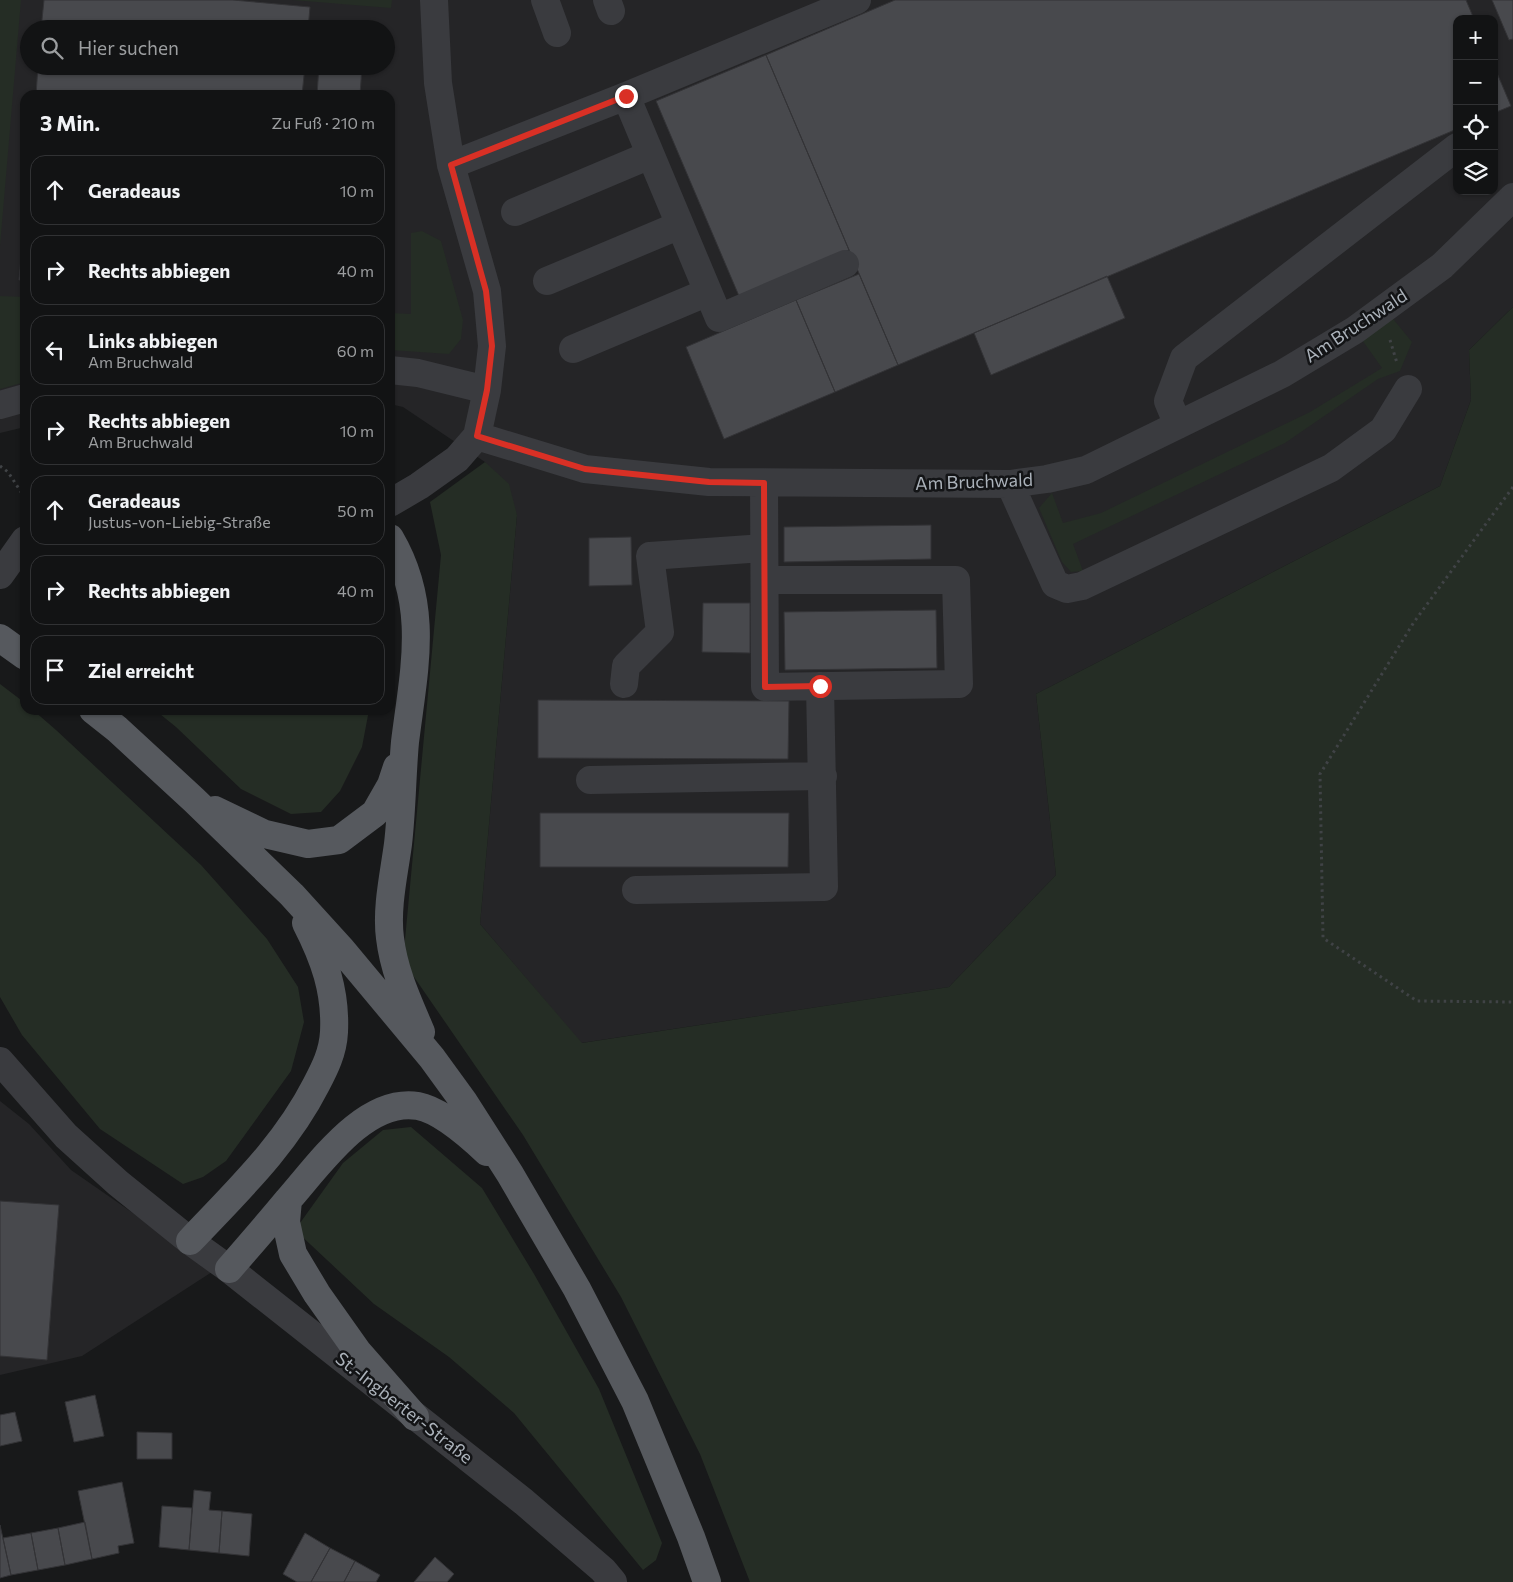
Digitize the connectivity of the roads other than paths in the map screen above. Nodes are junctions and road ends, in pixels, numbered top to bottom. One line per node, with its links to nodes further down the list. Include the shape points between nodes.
1 (434, 0): 8 (street, via 438,83)
2 (545, 0): 4 (street)
3 (857, 0): 5 (street)
4 (557, 32)
5 (626, 96): 7 (street); 8 (street)
6 (1453, 150): 21 (street, via 1184,358 1168,400)
7 (650, 155): 10 (street); 11 (street)
8 (451, 165): 18 (street, via 486,291 492,346)
9 (1513, 197): 21 (street, Am Bruchwald, via 1442,266 1374,317 1282,374)
10 (515, 212)
11 (680, 225): 13 (street); 14 (street)
12 (845, 264): 14 (street, via 719,318)
13 (547, 281)
14 (708, 292): 15 (street)
15 (573, 349)
16 (395, 371): 18 (street)
17 (1408, 389): 24 (street, via 1383,430 1331,468 1082,586 1067,589 1055,584)
18 (487, 390): 22 (street)
19 (20, 399): 20 (street)
20 (0, 405)
21 (1178, 425): 24 (street, Am Bruchwald, via 1086,470)
22 (477, 436): 23 (street, Am Bruchwald, via 585,469 709,482); 25 (street, via 457,459)
23 (764, 483): 24 (street, Am Bruchwald); 27 (street)
24 (1010, 484)
25 (395, 500)
26 (20, 547): 29 (street)
27 (764, 548): 30 (street); 33 (street, via 650,556 660,632 626,666)
28 (395, 549): 36 (main road, via 406,573 415,608 416,657)
29 (0, 575)
30 (765, 580): 34 (street, via 765,687); 34 (street, via 956,580 959,684)
31 (0, 638): 32 (main road)
32 (20, 652)
33 (624, 684)
34 (820, 686): 37 (street)
35 (99, 715): 39 (main road)
36 (405, 743): 39 (main road, via 391,785 375,813 339,840 308,844 265,834); 42 (main road, via 389,914 390,937 398,976)
37 (823, 776): 38 (street); 40 (street, via 824,888)
38 (590, 780)
39 (194, 800): 41 (main road)
40 (636, 890)
41 (292, 895): 42 (main road); 46 (main road, via 322,954 331,986 334,1032 329,1060 305,1107 269,1158)
42 (432, 1058): 44 (main road)
43 (0, 1061): 46 (street, St.-Ingberter-Straße, via 66,1136)
44 (510, 1174): 45 (main road, via 469,1136 440,1115 419,1106 393,1106 366,1120 342,1139); 50 (main road, via 577,1289 635,1401)
45 (288, 1200): 47 (main road); 48 (main road, via 286,1222 293,1254 358,1352)
46 (190, 1241): 47 (street, St.-Ingberter-Straße)
47 (229, 1268): 48 (street, St.-Ingberter-Straße)
48 (416, 1417): 49 (street, St.-Ingberter-Straße, via 524,1502)
49 (613, 1582)
50 (707, 1582)

